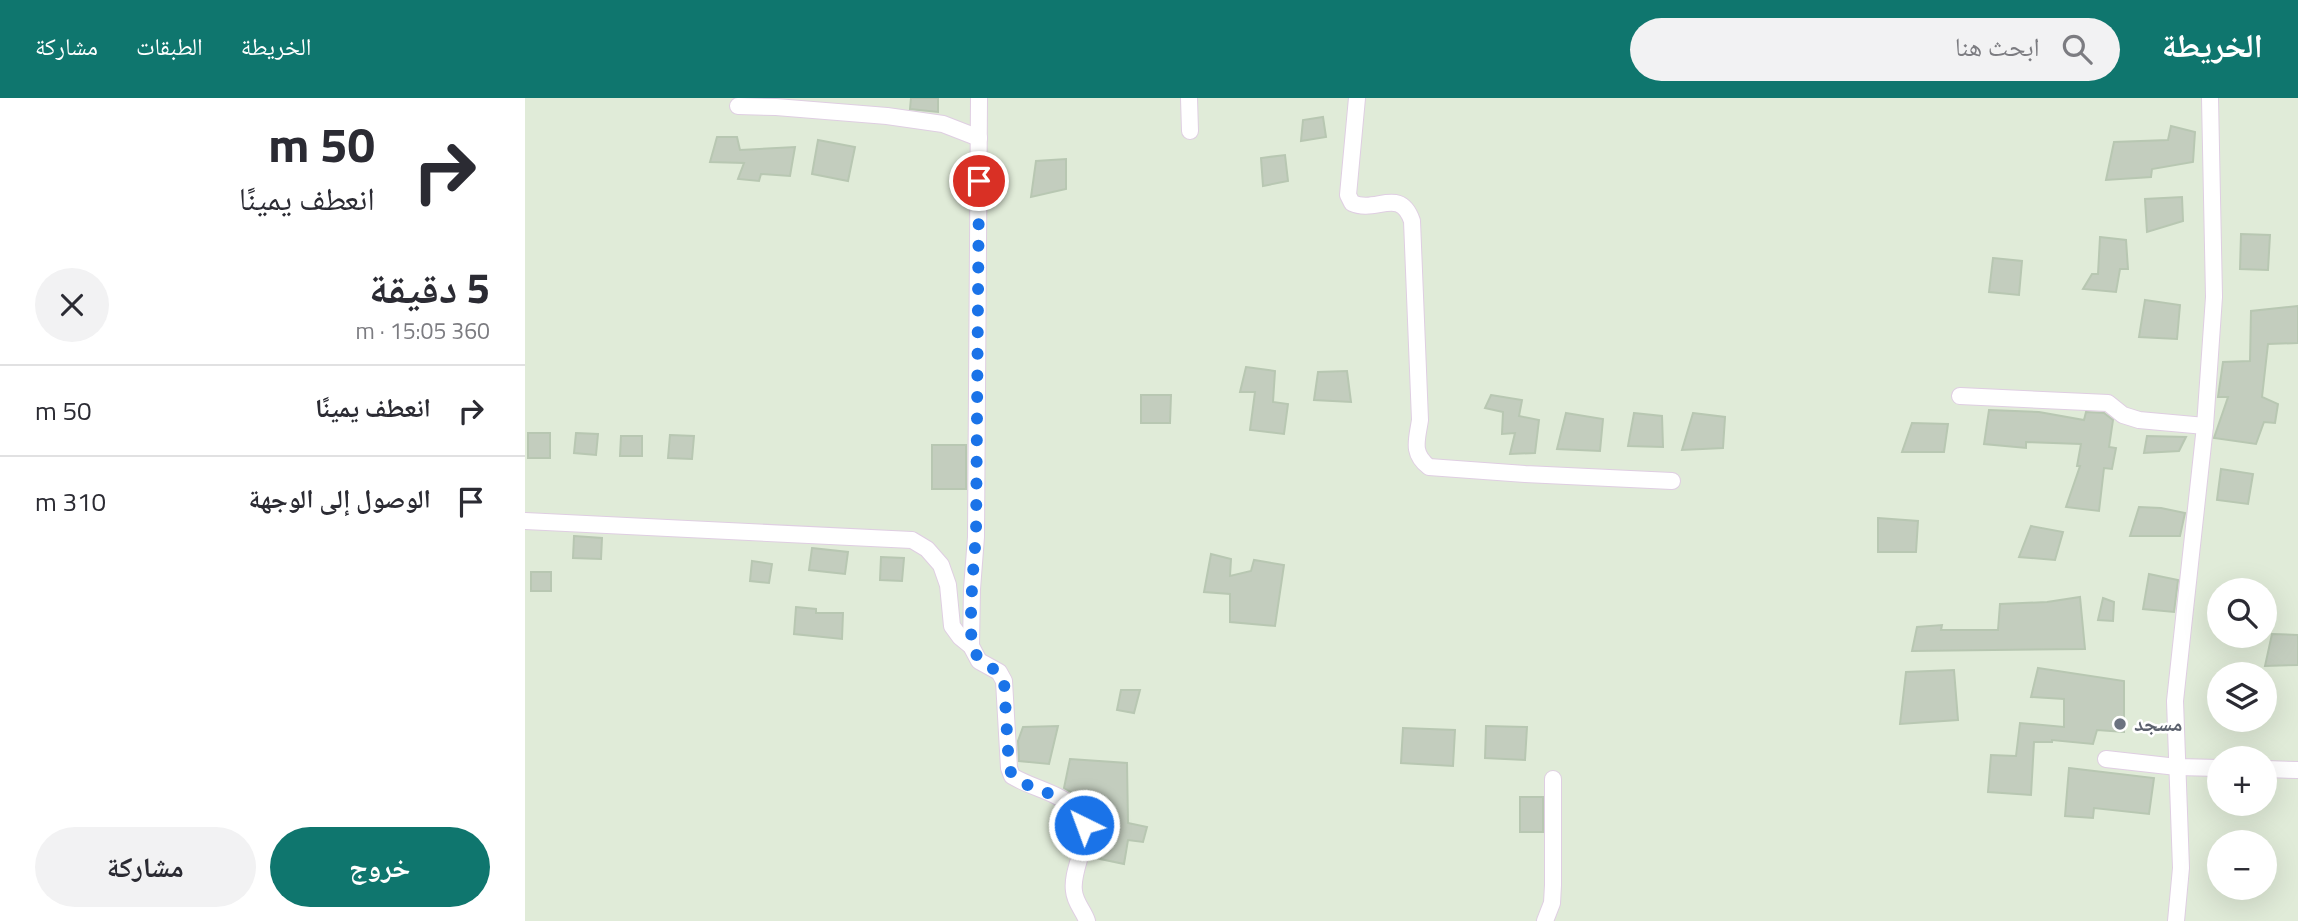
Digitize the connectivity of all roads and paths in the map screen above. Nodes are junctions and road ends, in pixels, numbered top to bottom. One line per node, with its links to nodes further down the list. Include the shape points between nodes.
1 (979, 98): 7 (street)
2 (1189, 98): 6 (street)
3 (1357, 98): 10 (street, via 1348,195 1360,207 1399,203 1408,209 1412,221 1420,420 1416,450 1420,460 1429,467)
4 (2210, 98): 9 (street, via 2214,297)
5 (738, 106): 7 (street, via 887,116 943,124)
6 (1190, 131)
7 (979, 138): 12 (street)
8 (1960, 396): 9 (street, via 2108,403 2139,420)
9 (2205, 426): 14 (street, via 2175,701)
10 (1672, 481)
11 (525, 521): 12 (street, via 912,540 941,565 952,626)
12 (971, 646): 19 (street, via 979,661 999,671 1004,681 1012,776 1050,793 1081,815 1084,837 1073,882)
13 (2106, 758): 14 (street)
14 (2177, 767): 15 (street); 21 (street, via 2181,868)
15 (2207, 768)
16 (2277, 769): 17 (street)
17 (2298, 770)
18 (1553, 779): 20 (street, via 1552,903)
19 (1087, 921)
20 (1545, 921)
21 (2176, 921)

